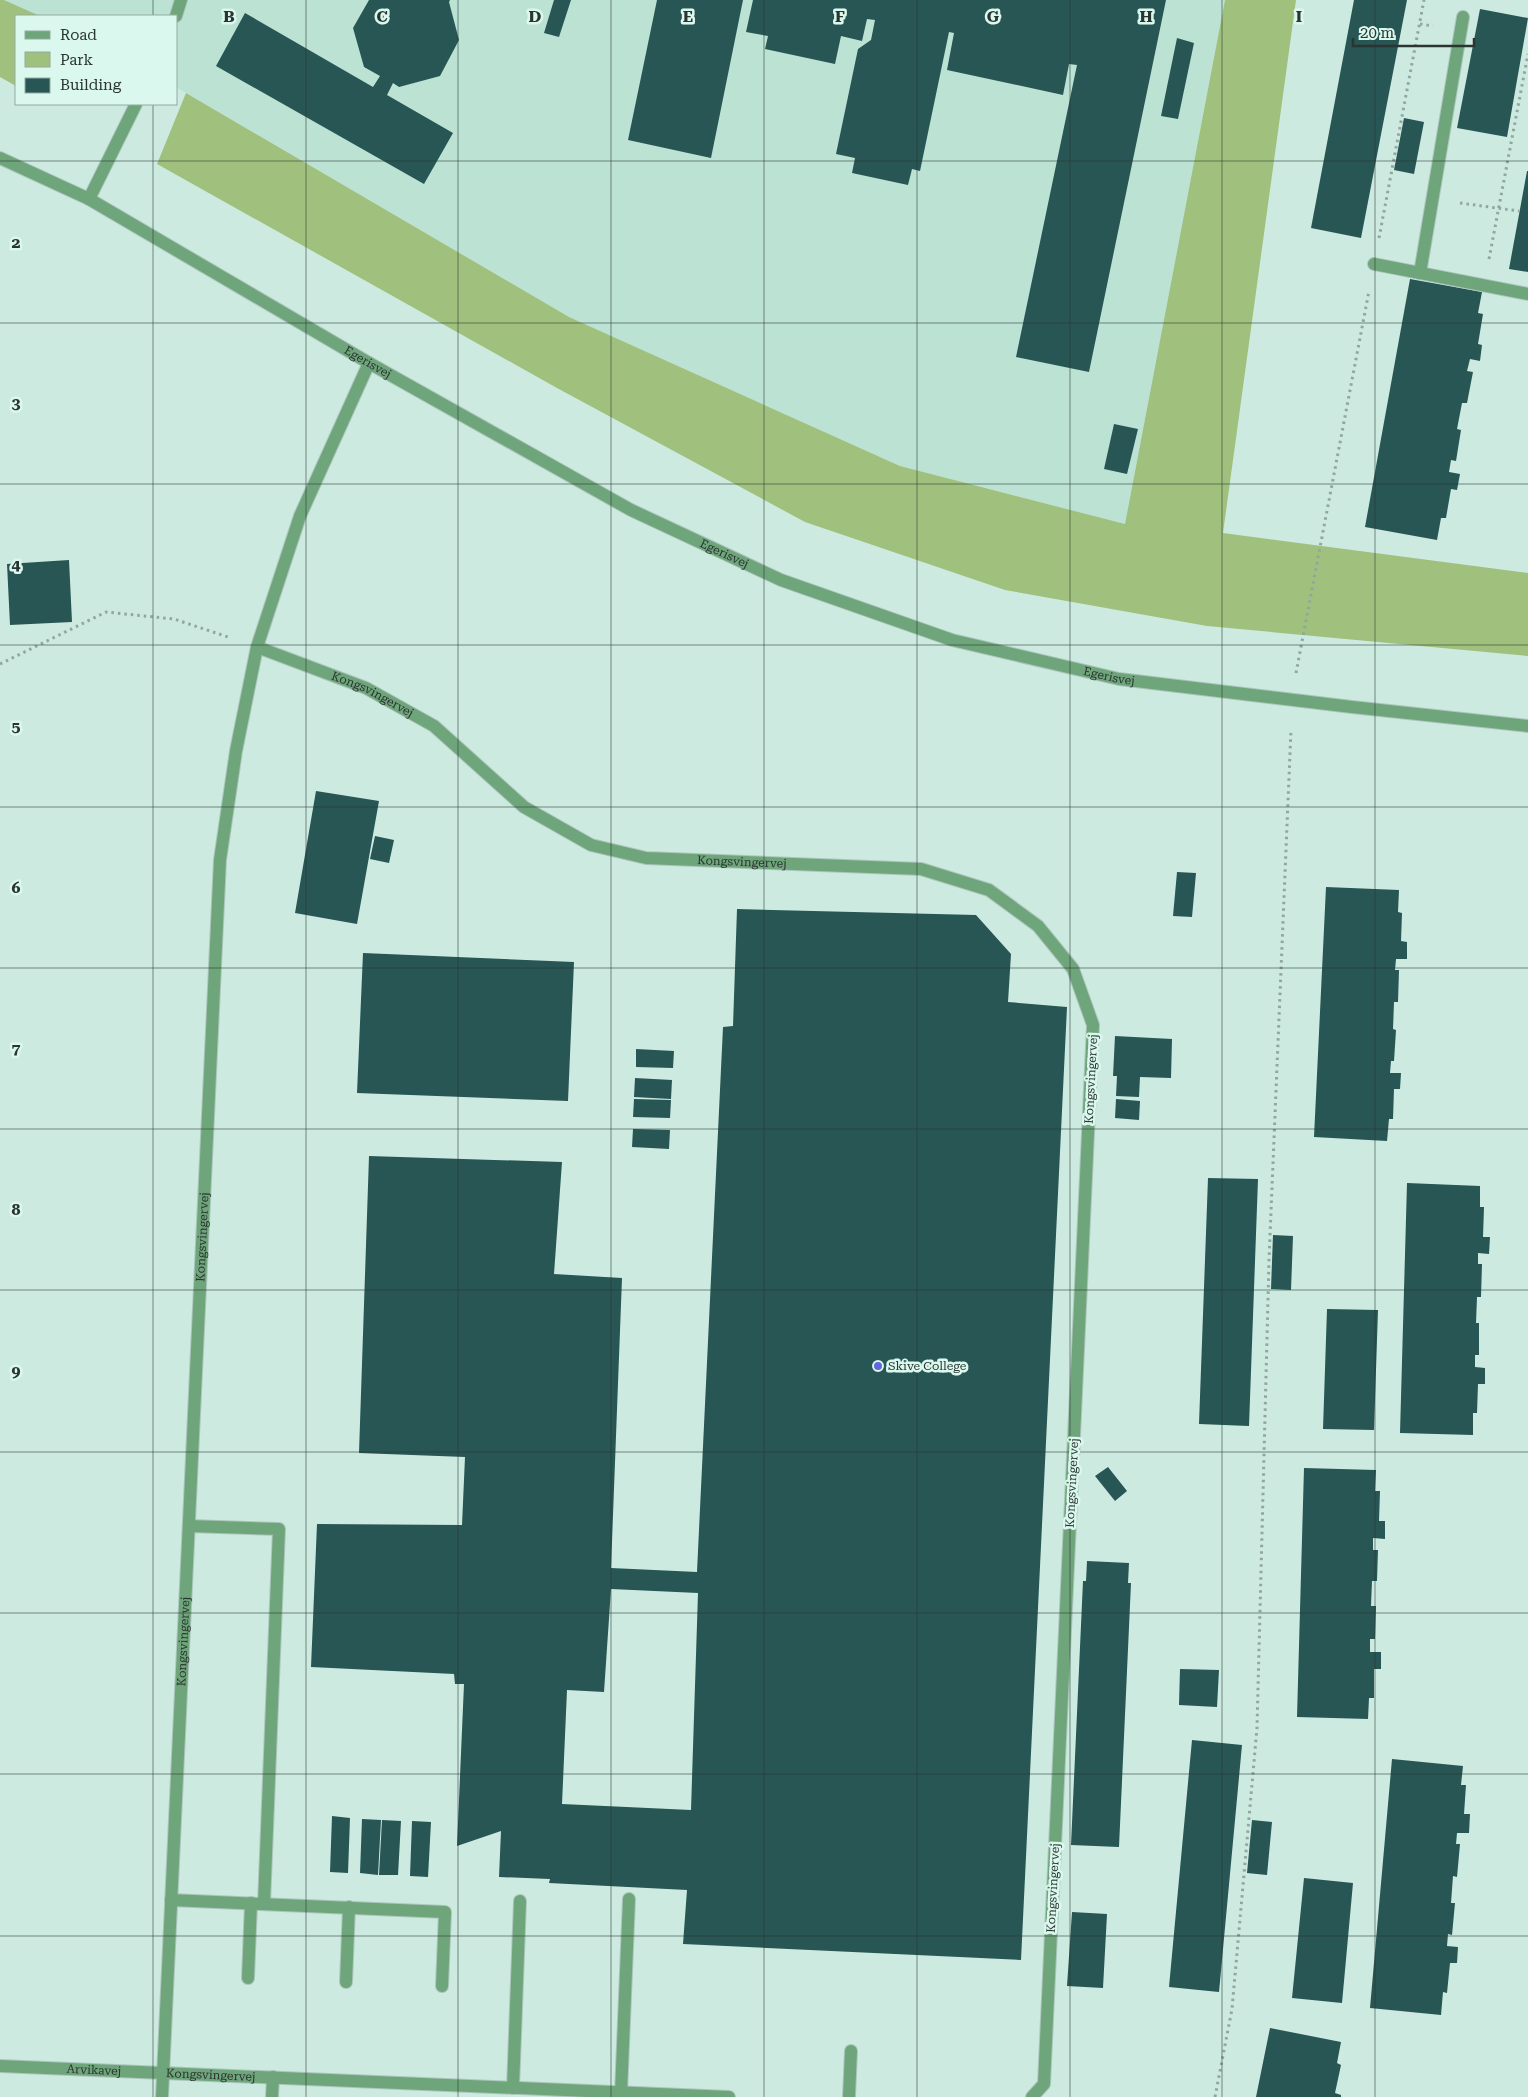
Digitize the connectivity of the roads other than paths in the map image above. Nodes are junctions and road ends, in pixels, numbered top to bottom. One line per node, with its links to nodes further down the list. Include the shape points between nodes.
1 (181, 0): 2 (street)
2 (176, 15)
3 (1463, 17): 8 (street)
4 (136, 105): 6 (street)
5 (0, 158): 6 (street, Egerisvej)
6 (89, 199): 10 (street, Egerisvej)
7 (1374, 264): 8 (street)
8 (1420, 273): 9 (street)
9 (1528, 294)
10 (369, 363): 11 (street, Kongsvingervej, via 300,516); 12 (street, Egerisvej, via 631,510 781,580 952,640 1119,679)
11 (257, 647): 13 (street, Kongsvingervej, via 236,751 220,860); 34 (street, Kongsvingervej, via 366,688 434,726 524,807 592,845 646,858 921,869 989,890 1038,926 1073,969 1093,1025 1044,2084)
12 (1528, 726)
13 (189, 1526): 15 (street, Kongsvingervej); 17 (street, via 278,1529)
14 (629, 1899): 28 (street)
15 (171, 1900): 17 (street); 24 (street, Kongsvingervej)
16 (520, 1901): 27 (street)
17 (258, 1903): 18 (street); 19 (street)
18 (349, 1907): 20 (street); 21 (street, via 445,1912)
19 (248, 1978)
20 (346, 1982)
21 (442, 1986)
22 (851, 2050): 33 (street)
23 (0, 2066): 24 (street, Arvikavej)
24 (163, 2072): 25 (street, Kongsvingervej); 29 (street)
25 (273, 2077): 26 (street, Kongsvingervej); 30 (street)
26 (424, 2084): 27 (street, Kongsvingervej); 31 (street)
27 (513, 2088): 28 (street, Kongsvingervej)
28 (621, 2092): 32 (street, Kongsvingervej)
29 (162, 2097)
30 (272, 2097)
31 (424, 2097)
32 (729, 2097)
33 (849, 2097)
34 (1032, 2097)

